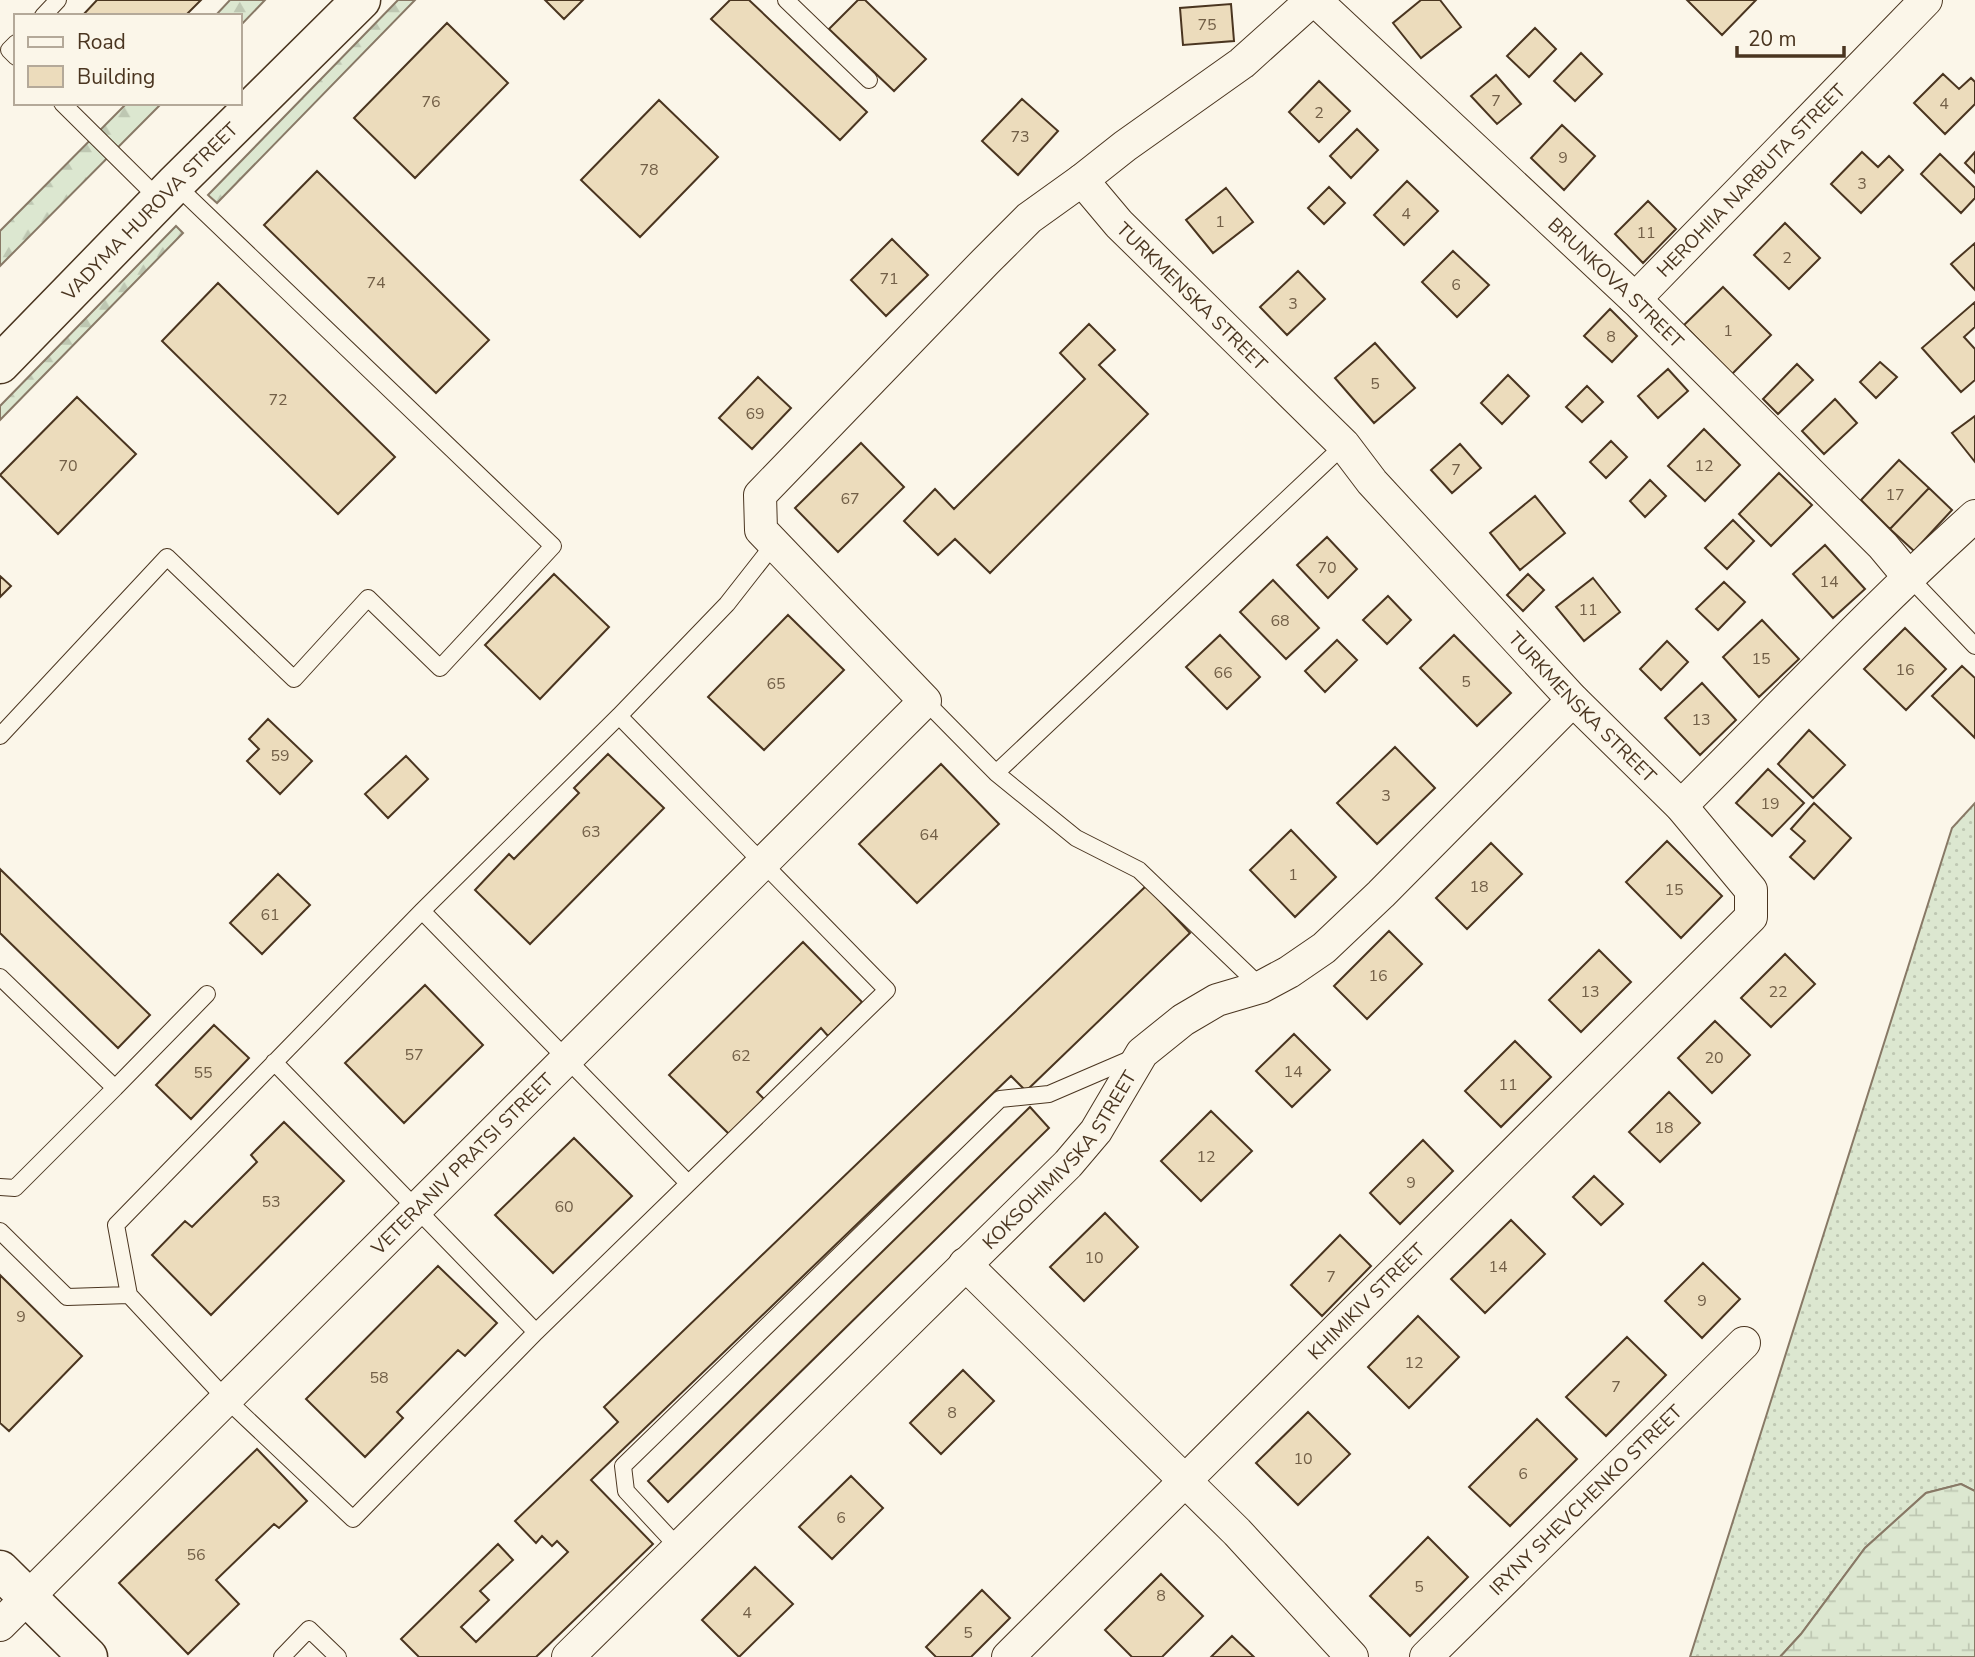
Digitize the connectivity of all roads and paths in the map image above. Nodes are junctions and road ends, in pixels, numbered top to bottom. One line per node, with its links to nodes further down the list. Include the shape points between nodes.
1 (58, 0): 6 (lane)
2 (360, 0): 10 (street, VADYMA HUROVA STREET)
3 (786, 0): 7 (lane)
4 (1313, 0): 9 (street, via 1242,64); 11 (street, BRUNKOVA STREET)
5 (1926, 0): 11 (street, HEROHIIA NARBUTA STREET)
6 (45, 14)
7 (869, 80)
8 (64, 105): 10 (lane)
9 (1082, 180): 13 (street, TURKMENSKA STREET, via 1119,224); 15 (street, via 1029,218 760,495 761,530)
10 (167, 192): 12 (street, VADYMA HUROVA STREET); 21 (lane, via 553,546 440,668 368,598 294,678 167,557)
11 (1635, 299): 16 (street, BRUNKOVA STREET)
12 (0, 364)
13 (1344, 445): 18 (street, TURKMENSKA STREET, via 1372,482); 22 (lane)
14 (1975, 516): 16 (street)
15 (774, 544): 19 (street); 20 (lane, via 727,604)
16 (1908, 576): 17 (lane); 23 (street)
17 (1975, 646)
18 (1573, 700): 23 (street, TURKMENSKA STREET); 28 (street, KOKSOHIMIVSKA STREET, via 1324,948)
19 (925, 701): 22 (lane); 24 (street, VETERANIV PRATSI STREET)
20 (619, 716): 24 (lane); 25 (lane)
21 (0, 736)
22 (996, 773): 28 (lane, via 1076,838 1139,870)
23 (1681, 806): 26 (street, TURKMENSKA STREET, via 1751,890 1751,917)
24 (762, 863): 31 (street, VETERANIV PRATSI STREET); 34 (lane, via 887,990)
25 (422, 911): 31 (lane); 32 (lane)
26 (1723, 944): 43 (street, KHIMIKIV STREET)
27 (0, 976): 33 (lane)
28 (1261, 987): 30 (street, KOKSOHIMIVSKA STREET, via 1217,1000 1183,1020)
29 (207, 994): 33 (lane)
30 (1142, 1054): 38 (street, KOKSOHIMIVSKA STREET, via 1096,1131); 44 (lane, via 1049,1094 1000,1099 623,1466 626,1492)
31 (566, 1059): 34 (lane); 36 (street, VETERANIV PRATSI STREET)
32 (274, 1062): 36 (lane); 39 (lane, via 116,1225)
33 (115, 1088): 35 (lane, via 15,1188)
34 (688, 1183): 40 (lane)
35 (0, 1187)
36 (416, 1208): 40 (lane); 42 (street, VETERANIV PRATSI STREET)
37 (0, 1231): 39 (lane, via 67,1297)
38 (965, 1264): 43 (street); 44 (street, KOKSOHIMIVSKA STREET)
39 (129, 1295): 42 (lane)
40 (536, 1332): 42 (lane, via 353,1519)
41 (1744, 1343): 54 (street, IRYNY SHEVCHENKO STREET)
42 (226, 1399): 46 (street, VETERANIV PRATSI STREET)
43 (1185, 1483): 52 (street, KHIMIKIV STREET); 53 (street, via 1237,1532)
44 (678, 1547): 51 (street, KOKSOHIMIVSKA STREET)
45 (0, 1570): 46 (street)
46 (28, 1597): 47 (street, VETERANIV PRATSI STREET); 48 (street)
47 (0, 1625)
48 (88, 1657)
49 (282, 1657): 50 (lane, via 309,1629)
50 (338, 1657)
51 (568, 1657)
52 (1008, 1657)
53 (1352, 1657)
54 (1426, 1657)

